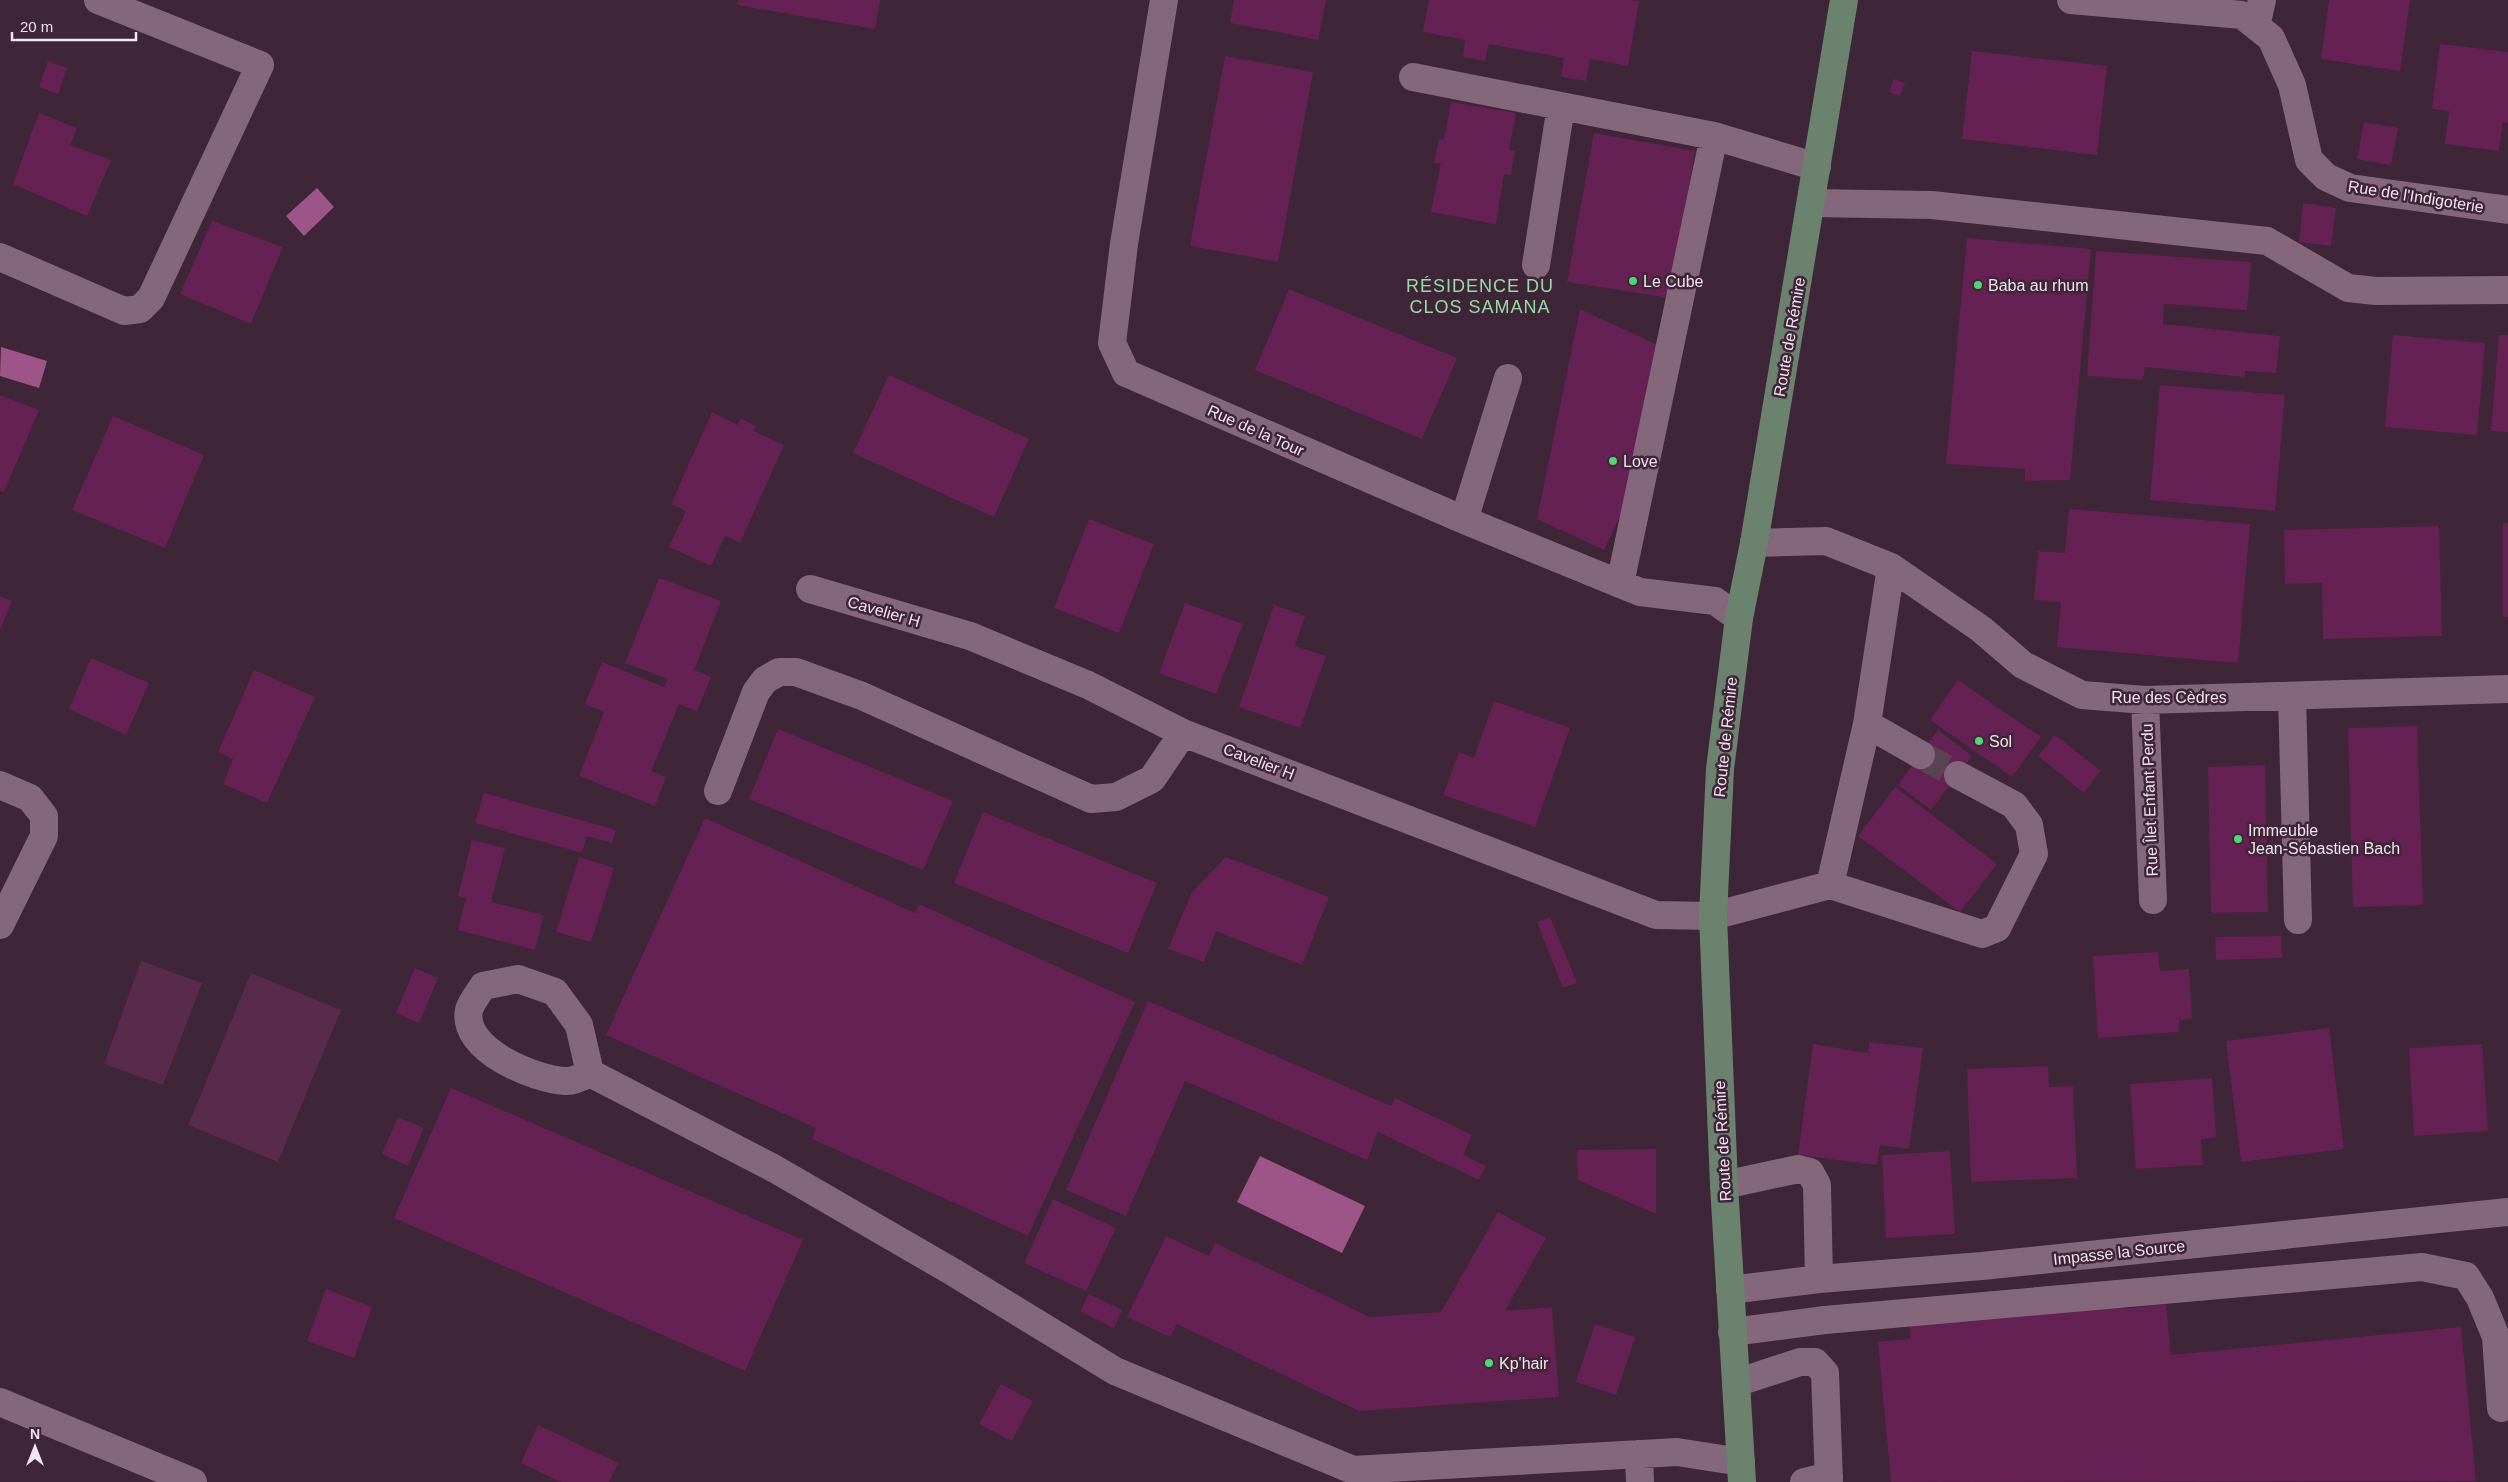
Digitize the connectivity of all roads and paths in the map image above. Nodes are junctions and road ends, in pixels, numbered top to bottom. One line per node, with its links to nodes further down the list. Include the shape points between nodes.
1 (98, 0): 13 (street, via 260,65 151,298 140,309 124,311)
2 (1164, 0): 17 (street, Rue de la Tour, via 1124,244 1112,343 1126,373)
3 (1844, 0): 10 (main road, Route de Rémire)
4 (2071, 0): 6 (street, Rue de l'Indigoterie, via 2242,15)
5 (2262, 0): 6 (street)
6 (2256, 26): 12 (street, Rue de l'Indigoterie, via 2271,38 2292,85 2309,160 2326,177 2350,188)
7 (1413, 76): 8 (street)
8 (1561, 106): 9 (street); 14 (street)
9 (1714, 136): 10 (street); 20 (street)
10 (1817, 167): 11 (main road, Route de Rémire)
11 (1811, 204): 15 (street, via 1932,205 2267,241 2348,288 2376,291); 18 (main road, Route de Rémire)
12 (2508, 210)
13 (0, 257)
14 (1536, 265)
15 (2508, 290)
16 (1508, 378): 17 (street)
17 (1464, 520): 20 (street, Rue de la Tour)
18 (1754, 543): 19 (street, Rue des Cèdres, via 1826,541); 22 (main road, Route de Rémire)
19 (1891, 567): 25 (street, Rue des Cèdres, via 1981,629 2023,665 2082,695); 26 (street)
20 (1620, 584): 22 (street, Rue de la Tour, via 1640,592 1715,601)
21 (810, 589): 27 (street, Cavelier H, via 970,636 1088,685)
22 (1739, 618): 34 (main road, Route de Rémire, via 1720,769)
23 (2508, 688): 24 (street, Rue des Cèdres)
24 (2292, 696): 25 (street, Rue des Cèdres); 35 (street)
25 (2145, 700): 33 (street, Rue Îlet Enfant Perdu)
26 (1867, 724): 28 (street); 32 (street)
27 (1183, 733): 31 (street, via 1152,779 1116,797 1091,799 862,696 796,672 779,672 765,680 756,692); 34 (street, Cavelier H, via 1656,915)
28 (1921, 755)
29 (1958, 775): 32 (street, via 2014,805 2029,825 2034,854 1997,928 1982,934)
30 (0, 785): 36 (street, via 30,798 44,816 44,836)
31 (718, 791)
32 (1830, 885): 34 (street, Cavelier H)
33 (2153, 900)
34 (1713, 916): 38 (main road, Route de Rémire)
35 (2298, 920)
36 (0, 925)
37 (590, 1073): 37 (street, via 579,1025 555,992 518,979 483,986 469,1010 473,1034 495,1057 534,1074 567,1082); 46 (street, via 775,1169 1115,1371 1353,1470)
38 (1724, 1185): 40 (street, via 1798,1169 1810,1172 1817,1185); 41 (main road, Route de Rémire)
39 (2508, 1212): 40 (street, Impasse la Source, via 1982,1266)
40 (1819, 1279): 41 (street, Impasse la Source)
41 (1730, 1290): 42 (main road, Route de Rémire)
42 (1732, 1332): 43 (main road, Route de Rémire); 45 (street, via 1825,1320 2422,1267 2466,1276 2480,1298 2496,1337)
43 (1736, 1383): 47 (main road, Route de Rémire); 48 (street, via 1800,1362 1815,1362 1825,1373)
44 (0, 1402): 49 (street)
45 (2501, 1408)
46 (1639, 1454): 47 (street, via 1677,1452); 50 (street)
47 (1741, 1472)
48 (1821, 1480)
49 (193, 1482)
50 (1640, 1482)

